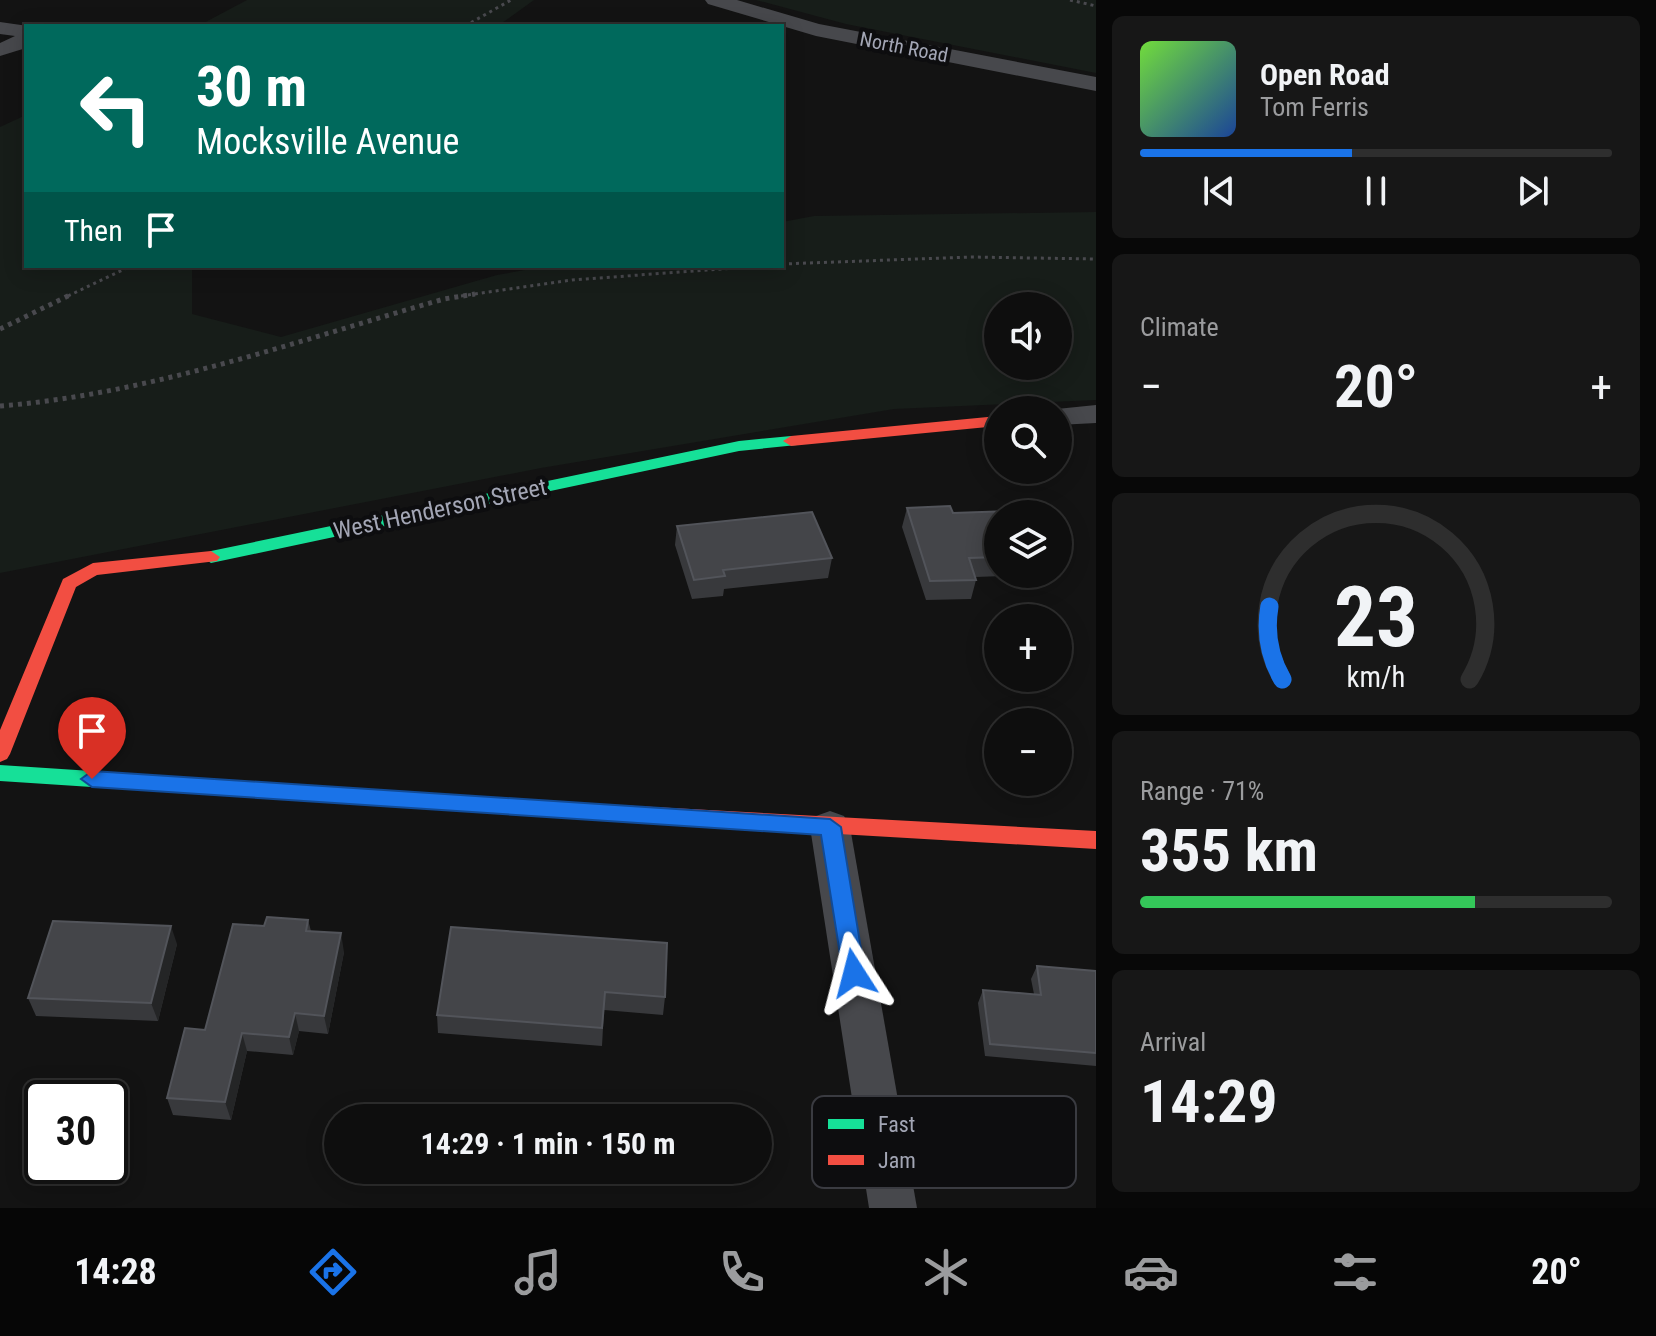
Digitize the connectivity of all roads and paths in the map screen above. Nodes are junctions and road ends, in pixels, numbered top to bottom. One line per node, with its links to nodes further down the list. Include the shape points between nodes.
1 (511, 0): 5 (path)
2 (715, 0): 7 (street, North Road)
3 (1070, 0): 4 (path)
4 (1096, 6)
5 (469, 24)
6 (0, 28): 8 (street)
7 (816, 30): 10 (street); 12 (street, North Road)
8 (24, 34)
9 (24, 39): 11 (street)
10 (784, 44)
11 (0, 50)
12 (1096, 84)
13 (1096, 259): 14 (path)
14 (784, 264)
15 (127, 268): 17 (path)
16 (734, 268): 18 (path, via 572,280 444,299 63,401)
17 (0, 329)
18 (0, 406)
19 (1096, 414): 20 (street)
20 (1072, 415)
21 (984, 422): 22 (street, West Henderson Street, via 739,446 228,555 93,569 69,583)
22 (0, 754)
23 (0, 773): 24 (street)
24 (830, 827): 25 (street); 26 (street)
25 (1096, 840)
26 (874, 1096)
27 (890, 1188): 28 (street)
28 (893, 1208)

